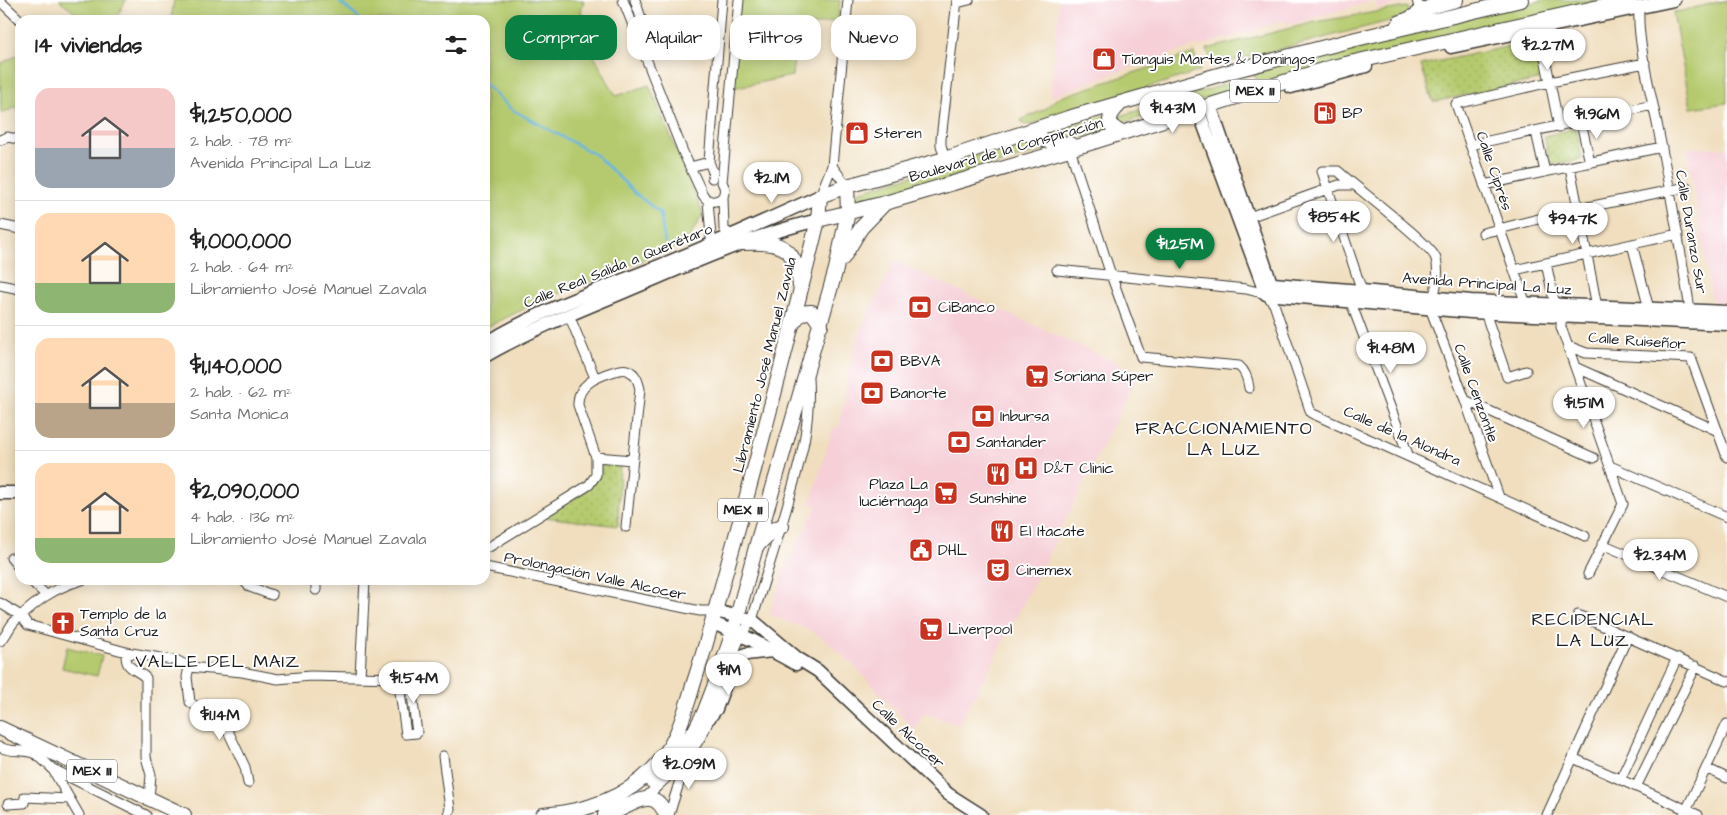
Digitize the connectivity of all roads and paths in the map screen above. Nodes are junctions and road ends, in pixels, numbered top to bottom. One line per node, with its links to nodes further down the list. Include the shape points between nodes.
1 (623, 0): 14 (street)
2 (635, 0): 15 (street)
3 (722, 0): 40 (street)
4 (739, 0): 47 (street)
5 (848, 0): 42 (street)
6 (969, 0): 11 (street)
7 (1456, 0): 13 (main road, via 1430,7)
8 (1521, 0): 18 (main road, Boulevard de la Conspiración / MEX 111)
9 (1674, 0): 12 (street)
10 (0, 2): 16 (street)
11 (957, 2): 39 (street, via 941,139)
12 (1637, 3): 17 (street); 20 (street, Calle Duranzo Sur); 23 (main road, Boulevard de la Conspiración / MEX 111, via 1341,65)
13 (1419, 6): 18 (main road, via 1409,19)
14 (629, 15)
15 (639, 15)
16 (15, 16)
17 (1539, 28): 22 (street); 26 (street, via 1370,65)
18 (1356, 39): 21 (main road, Boulevard de la Conspiración / MEX 111)
19 (646, 60): 44 (street)
20 (1645, 63): 22 (street); 25 (street, Calle Duranzo Sur)
21 (1232, 71): 23 (main road, via 1248,74 1251,79 1252,84); 24 (main road, Boulevard de la Conspiración / MEX 111)
22 (1550, 82): 28 (street); 36 (street, Calle Ciprés, via 1456,104)
23 (1243, 94): 29 (main road, Boulevard de la Conspiración / MEX 111)
24 (1119, 105): 31 (main road, Boulevard de la Conspiración / MEX 111); 32 (main road, via 1112,112 1110,124)
25 (1653, 105): 27 (street); 37 (street, Calle Duranzo Sur)
26 (1206, 113): 29 (street); 57 (street, Calle de la Alondra)
27 (1581, 122): 28 (street); 41 (street)
28 (1559, 126): 30 (street)
29 (1142, 127): 32 (main road, Boulevard de la Conspiración / MEX 111)
30 (1536, 132): 36 (street); 45 (street)
31 (1026, 133): 35 (main road, via 1053,143); 39 (main road, Boulevard de la Conspiración / MEX 111)
32 (1122, 133): 35 (main road, Boulevard de la Conspiración / MEX 111)
33 (15, 139): 34 (street)
34 (0, 140)
35 (1090, 143): 38 (main road, Boulevard de la Conspiración / MEX 111)
36 (1470, 146): 49 (street, Calle Ciprés)
37 (1662, 147): 41 (street); 53 (street, Calle Duranzo Sur)
38 (1070, 148): 59 (main road, Boulevard de la Conspiración / MEX 111); 77 (street)
39 (945, 159): 50 (main road, Boulevard de la Conspiración / MEX 111)
40 (709, 162): 44 (street); 46 (street, via 713,172)
41 (1590, 163): 43 (street)
42 (832, 166): 50 (street); 55 (street)
43 (1570, 167): 45 (street); 60 (street)
44 (692, 171): 46 (street); 54 (street)
45 (1545, 172): 49 (street)
46 (710, 178): 47 (street); 54 (street, via 703,184)
47 (722, 182): 56 (street, via 725,189)
48 (1353, 185): 52 (street, via 1339,184); 52 (street, via 1338,171 1322,171); 84 (street, via 1418,237 1436,257)
49 (1484, 185): 66 (street, Calle Ciprés)
50 (846, 186): 55 (main road, MEX 111); 61 (main road, MEX 111)
51 (1687, 187): 53 (street)
52 (1328, 188): 62 (street); 81 (street)
53 (1670, 190): 60 (street); 68 (street, Calle Duranzo Sur)
54 (701, 192): 58 (street)
55 (820, 196): 63 (main road, MEX 111); 69 (street, Calle Real Salida a Querétaro)
56 (723, 197): 58 (street); 69 (street, via 724,228)
57 (1237, 200): 62 (street, Calle de la Alondra); 82 (street, Calle de la Alondra)
58 (708, 201): 71 (street)
59 (885, 204): 61 (main road, MEX 111); 74 (main road, MEX 111, via 860,228)
60 (1578, 209): 66 (street); 72 (street)
61 (848, 212): 63 (main road, MEX 111); 74 (main road, MEX 111)
62 (1249, 217): 82 (street, Calle de la Alondra)
63 (818, 220): 69 (street, Calle Real Salida a Querétaro); 80 (main road, Libramiento José Manuel Zavala / MEX 111)
64 (0, 225): 65 (street)
65 (15, 228)
66 (1500, 229): 67 (street); 76 (street, Calle Ciprés)
67 (1483, 233)
68 (1678, 234): 70 (street); 92 (street, Calle Duranzo Sur)
69 (738, 239): 71 (street, Calle Real Salida a Querétaro); 80 (main road, via 770,242 787,250 796,264)
70 (1632, 244): 72 (street); 86 (street)
71 (713, 250): 91 (street, Calle Real Salida a Querétaro); 96 (street, Calle Real Salida a Querétaro, via 561,305)
72 (1586, 253): 73 (street); 89 (street)
73 (1546, 263): 76 (street); 87 (street)
74 (836, 270): 95 (main road, MEX 111)
75 (1057, 270): 77 (street, Avenida Principal La Luz)
76 (1514, 270): 85 (street, Calle Ciprés)
77 (1111, 275): 82 (street, Avenida Principal La Luz); 103 (street, via 1141,357 1239,366 1248,379)
78 (0, 285): 79 (street)
79 (15, 288)
80 (801, 291): 93 (main road, Libramiento José Manuel Zavala / MEX 111)
81 (1362, 291): 82 (street, Avenida Principal La Luz); 84 (street, Avenida Principal La Luz)
82 (1270, 292): 83 (street, Avenida Principal La Luz); 107 (street, Calle de la Alondra, via 1311,413)
83 (1350, 300): 84 (street, Avenida Principal La Luz); 107 (street)
84 (1432, 303): 85 (street, Avenida Principal La Luz); 88 (street, Avenida Principal La Luz); 104 (street, Calle Cenzontle)
85 (1526, 304): 87 (street, Avenida Principal La Luz)
86 (1648, 309): 89 (street, Avenida Principal La Luz); 92 (street, Avenida Principal La Luz)
87 (1558, 310): 88 (street, Avenida Principal La Luz); 89 (street, Avenida Principal La Luz); 97 (street)
88 (1485, 312): 100 (street, via 1506,377)
89 (1598, 312): 92 (street, Avenida Principal La Luz)
90 (1727, 312): 92 (street, Avenida Principal La Luz)
91 (569, 316): 98 (street, Calle Real Salida a Querétaro, via 516,338); 102 (street)
92 (1692, 316): 94 (street, Avenida Principal La Luz)
93 (792, 324): 95 (main road, via 806,311 812,312); 138 (main road, Libramiento José Manuel Zavala / MEX 111)
94 (1727, 324)
95 (821, 325): 101 (main road, MEX 111)
96 (490, 341)
97 (1568, 346): 99 (street); 105 (street, Calle Ruiseñor, via 1586,353 1691,358)
98 (490, 353)
99 (1575, 367): 105 (street); 111 (street)
100 (1526, 371)
101 (808, 373): 116 (street, via 810,405 805,442); 121 (main road, MEX 111)
102 (595, 378): 106 (street, via 584,387 578,405); 110 (street, via 621,369 638,380 640,389)
103 (1249, 388)
104 (1465, 400): 109 (street); 114 (street, Calle Cenzontle)
105 (1718, 431): 108 (street, Calle Ruiseñor)
106 (596, 457): 110 (street); 120 (street, via 596,475 589,485)
107 (1409, 457): 114 (street, Calle de la Alondra)
108 (1727, 457)
109 (1594, 458)
110 (633, 460): 117 (street)
111 (1610, 466): 115 (street); 119 (street, via 1623,504)
112 (0, 493): 113 (street)
113 (15, 493)
114 (1499, 497): 118 (street, Calle de la Alondra)
115 (1727, 517)
116 (782, 526): 121 (main road, via 772,530); 139 (street)
117 (626, 527)
118 (1585, 536)
119 (1602, 544): 125 (street); 134 (street)
120 (490, 546)
121 (756, 547): 139 (main road, MEX 111)
122 (11, 558): 123 (street)
123 (15, 563)
124 (490, 568): 138 (street, Prolongación Valle Alcocer, via 700,611)
125 (1588, 574)
126 (35, 585): 132 (street)
127 (67, 585): 132 (street)
128 (248, 585): 133 (street)
129 (316, 585): 131 (street)
130 (365, 585): 149 (street)
131 (316, 590)
132 (46, 595): 137 (street)
133 (272, 595)
134 (1727, 596)
135 (0, 603): 137 (street)
136 (1578, 615): 141 (street)
137 (21, 616): 142 (street); 144 (street, via 28,625)
138 (714, 617): 139 (street); 140 (street, Calle Alcocer); 179 (main road, Libramiento José Manuel Zavala / MEX 111, via 676,737 652,770 609,801 584,809)
139 (745, 618): 140 (main road, MEX 111); 148 (street, Calle Alcocer)
140 (737, 634): 143 (street, Calle Alcocer); 154 (street); 180 (main road, MEX 111, via 704,713 672,764 640,790 613,804)
141 (1628, 636): 145 (street); 162 (street)
142 (0, 641)
143 (772, 651): 148 (street, Calle Alcocer, via 800,666); 154 (street, via 746,654 732,665)
144 (126, 652): 147 (street, via 178,661); 169 (street, via 128,667 146,678 146,757 151,775)
145 (1676, 658): 146 (street); 166 (street)
146 (1696, 666): 153 (street); 168 (street)
147 (189, 667): 149 (street, via 278,679); 167 (street, via 190,702 228,731)
148 (818, 671): 183 (street, Calle Alcocer, via 948,794)
149 (360, 676): 150 (street)
150 (398, 678): 151 (street); 151 (street, via 406,734 417,733)
151 (410, 679): 152 (street)
152 (432, 680)
153 (1727, 681)
154 (710, 718): 161 (street)
155 (1727, 725): 163 (street)
156 (0, 728): 169 (main road, MEX 111)
157 (0, 732): 159 (main road, MEX 111)
158 (0, 747): 164 (street, via 32,752)
159 (49, 755): 164 (street); 176 (main road, MEX 111)
160 (443, 756): 178 (street)
161 (687, 758): 170 (street); 182 (street)
162 (1572, 758): 166 (street); 184 (street)
163 (1706, 768): 165 (street); 173 (street)
164 (53, 769): 171 (street); 175 (street)
165 (1727, 778)
166 (1620, 780): 168 (street)
167 (248, 783)
168 (1636, 787): 173 (street)
169 (149, 798): 177 (main road, MEX 111)
170 (644, 798): 181 (main road); 182 (main road, via 659,804)
171 (70, 799): 172 (street, via 25,797 24,803); 174 (street)
172 (8, 804)
173 (1685, 812): 185 (street)
174 (79, 815)
175 (146, 815)
176 (174, 815)
177 (184, 815)
178 (448, 815)
179 (543, 815)
180 (577, 815)
181 (604, 815)
182 (668, 815)
183 (981, 815)
184 (1547, 815)
185 (1698, 815)

